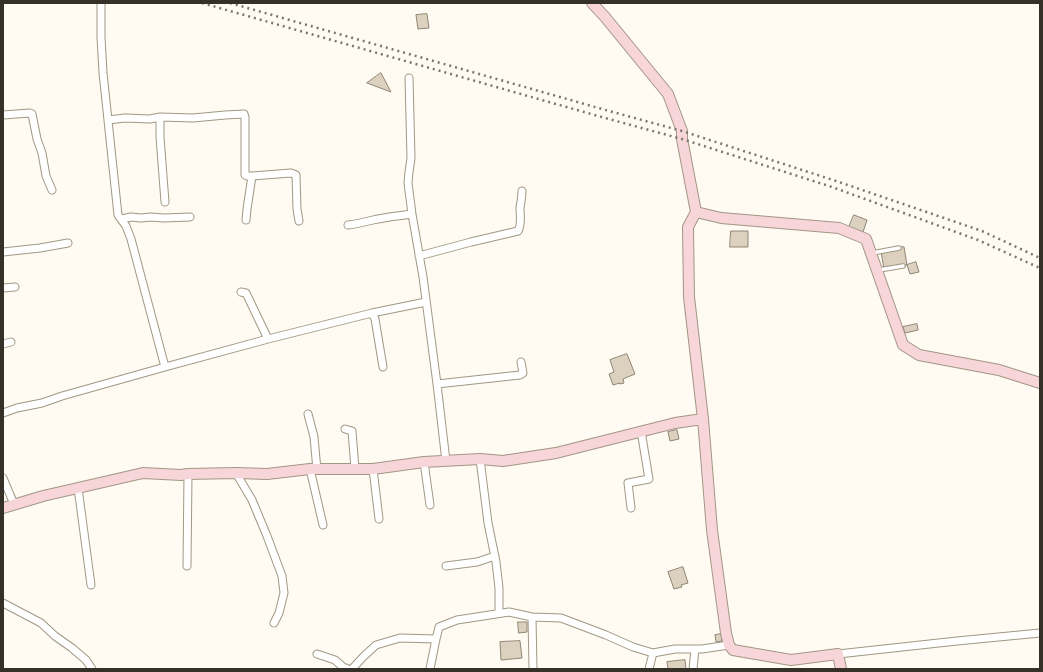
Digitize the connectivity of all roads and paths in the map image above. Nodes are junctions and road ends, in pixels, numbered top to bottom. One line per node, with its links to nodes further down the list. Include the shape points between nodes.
1 (101, 3): 6 (street, via 103,73)
2 (592, 3): 11 (main road, via 668,94 682,130)
3 (409, 78): 12 (street, via 411,158 408,183)
4 (3, 115): 8 (street, via 32,114 46,176)
5 (160, 118): 6 (street); 7 (street, via 244,114 245,175); 10 (street)
6 (108, 120): 14 (street, via 118,215)
7 (252, 176): 15 (street); 16 (street, via 291,173 296,175)
8 (52, 190)
9 (522, 190): 22 (street, via 520,230)
10 (166, 202)
11 (696, 212): 21 (main road, via 721,218 839,228 866,239); 40 (main road, via 688,227 689,297)
12 (412, 214): 17 (street); 22 (street)
13 (190, 217): 14 (street, via 131,217)
14 (122, 220): 34 (street, via 130,239)
15 (246, 220)
16 (299, 221)
17 (348, 225)
18 (68, 243): 20 (street)
19 (899, 248): 21 (lane)
20 (3, 252)
21 (871, 253): 24 (main road)
22 (419, 256): 28 (street)
23 (903, 266): 24 (lane)
24 (877, 271): 36 (main road, via 903,345 919,355 999,370)
25 (15, 287): 26 (street)
26 (3, 288)
27 (241, 292): 30 (street, via 246,293)
28 (426, 302): 29 (street); 37 (street)
29 (372, 313): 30 (street); 35 (street)
30 (268, 339): 34 (street)
31 (11, 342): 32 (street)
32 (3, 344)
33 (521, 362): 37 (street, via 523,373 520,375)
34 (165, 367): 38 (street)
35 (383, 367)
36 (1040, 383)
37 (437, 384): 44 (street)
38 (3, 413)
39 (308, 414): 48 (street, via 314,436)
40 (703, 419): 42 (main road, via 675,422); 69 (main road, via 712,530)
41 (345, 429): 46 (street, via 352,431)
42 (641, 431): 43 (main road, via 556,454 502,461); 56 (street, via 650,480 628,483)
43 (480, 459): 44 (main road); 59 (street)
44 (446, 461): 45 (main road)
45 (424, 462): 47 (main road); 54 (street)
46 (355, 469): 47 (main road); 48 (main road)
47 (372, 469): 57 (street)
48 (313, 470): 49 (main road, via 267,474); 58 (street)
49 (236, 473): 50 (main road); 66 (street, via 252,500 282,576 284,593)
50 (188, 474): 52 (main road, via 143,473); 60 (street)
51 (3, 478): 53 (street)
52 (78, 488): 53 (main road); 62 (street)
53 (14, 504): 55 (main road)
54 (430, 505)
55 (3, 508)
56 (631, 508)
57 (379, 519)
58 (324, 525)
59 (495, 556): 61 (street, via 472,563); 64 (street)
60 (187, 566)
61 (446, 566)
62 (90, 585)
63 (3, 603): 74 (street, via 41,623 86,660)
64 (499, 613): 65 (street, via 509,612); 68 (street, via 451,622 439,627)
65 (532, 618): 71 (street, via 561,618); 78 (street)
66 (274, 623)
67 (1040, 634): 73 (street)
68 (436, 639): 76 (street, via 400,638 376,645); 77 (street)
69 (729, 645): 70 (street); 73 (main road, via 734,650 791,660)
70 (695, 649): 71 (street); 80 (street)
71 (653, 653): 79 (street)
72 (318, 654): 75 (street, via 335,660)
73 (838, 654): 81 (main road)
74 (92, 669)
75 (348, 669)
76 (352, 669)
77 (430, 669)
78 (533, 669)
79 (649, 669)
80 (693, 669)
81 (841, 669)

